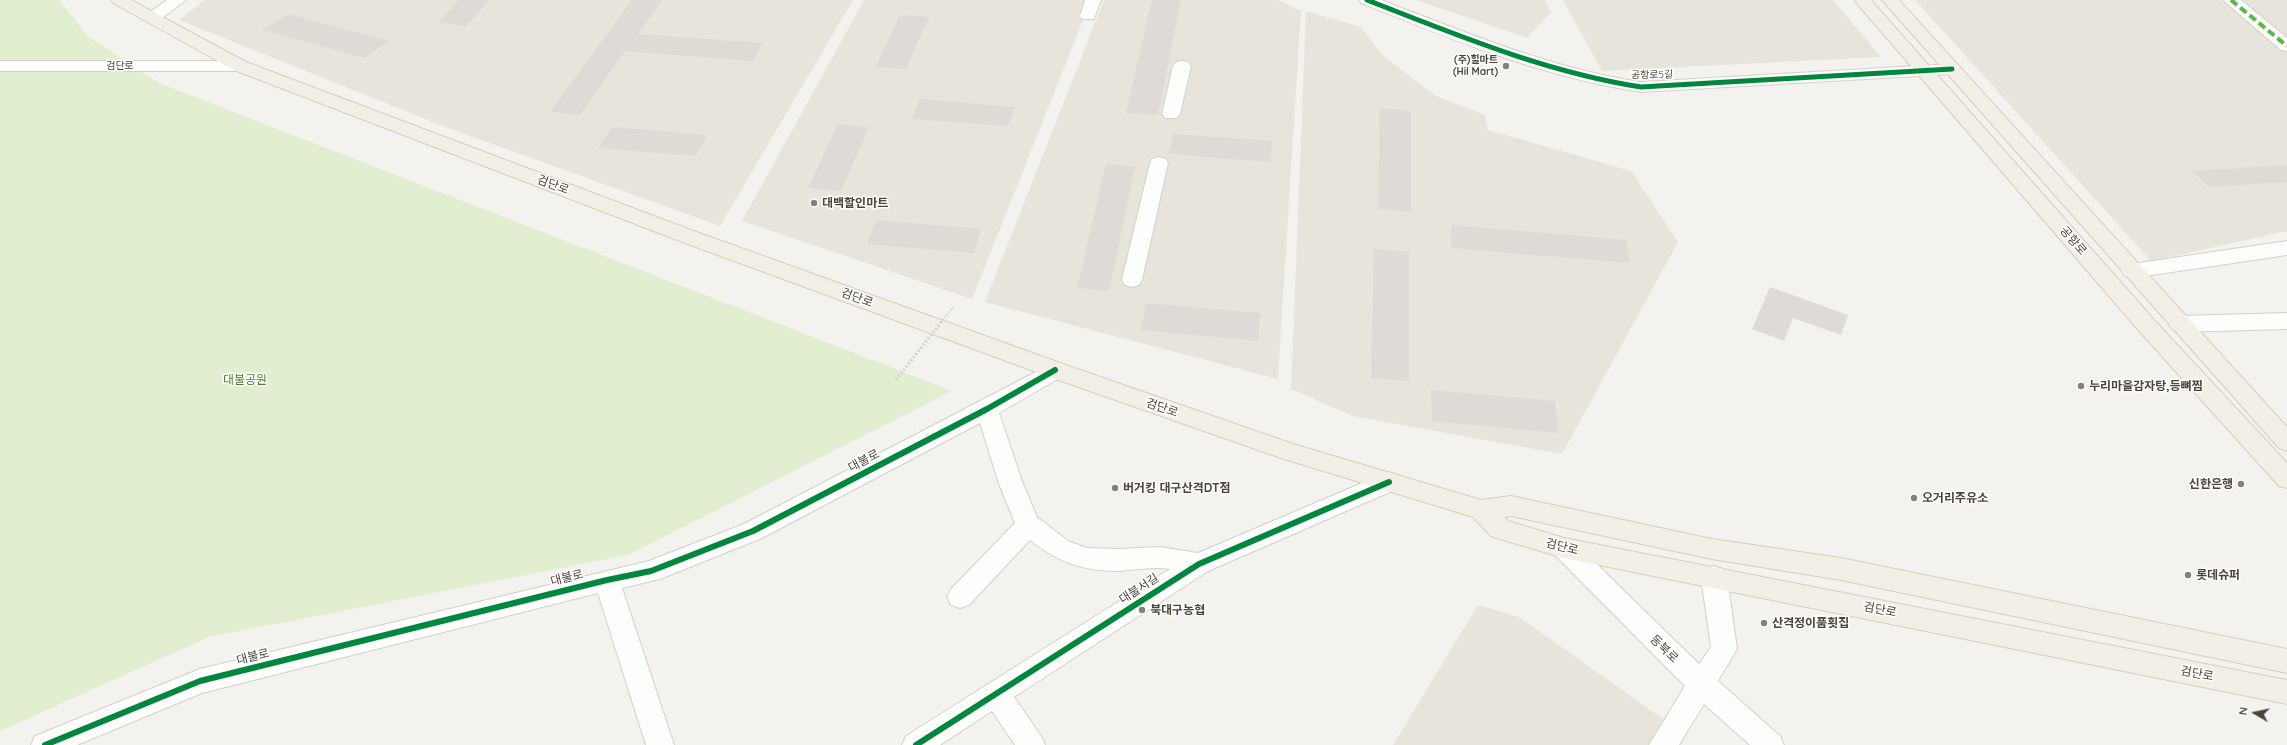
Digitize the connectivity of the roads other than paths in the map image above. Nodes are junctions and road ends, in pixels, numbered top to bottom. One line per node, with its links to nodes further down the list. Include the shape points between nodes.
1 (119, 0): 9 (main road, 검단로)
2 (178, 0): 9 (street)
3 (1094, 0): 8 (street)
4 (1367, 0): 15 (street, 공항로5길, via 1507,54 1570,75 1605,83 1641,87)
5 (1862, 0): 15 (main road, 공항로)
6 (1890, 0): 14 (main road, 공항로)
7 (2231, 0): 10 (street)
8 (1088, 16)
9 (152, 18): 12 (main road, 검단로)
10 (2287, 46)
11 (0, 66): 12 (street, 검단로)
12 (240, 66): 23 (main road, 검단로, via 684,235)
13 (1182, 66): 16 (street)
14 (1952, 69): 15 (street, 공항로5길); 19 (main road, 공항로)
15 (1923, 70): 26 (main road, 공항로, via 2148,327)
16 (1171, 114)
17 (1159, 163): 20 (street)
18 (2287, 248): 19 (street)
19 (2132, 271): 22 (main road, 공항로)
20 (1132, 280)
21 (2287, 322): 22 (street)
22 (2180, 324): 25 (main road, 공항로)
23 (1055, 370): 24 (street, 대불로); 27 (main road, 검단로, via 1289,452)
24 (987, 409): 29 (street, via 1011,484); 33 (street, 대불로, via 753,531 651,571)
25 (2287, 442)
26 (2287, 478)
27 (1389, 482): 28 (main road, 검단로); 31 (street, 대불서길)
28 (1481, 510): 30 (main road, 검단로, via 1500,529); 36 (main road, 검단로, via 1511,506 1712,549 1841,569)
29 (1029, 525): 31 (street, via 1059,548 1086,558 1160,558); 34 (street)
30 (1564, 548): 32 (main road, 검단로); 38 (street, 동북로, via 1616,603)
31 (1198, 564): 40 (street, 대불서길)
32 (1714, 577): 38 (street, via 1724,649); 39 (main road, 검단로)
33 (607, 580): 42 (street, 대불로, via 200,681); 43 (street)
34 (960, 596)
35 (2287, 649): 36 (main road)
36 (2243, 650): 37 (main road, 검단로)
37 (2287, 660)
38 (1701, 684): 46 (street); 47 (street, 동북로)
39 (2275, 689): 41 (main road, 검단로)
40 (996, 694): 44 (street, 대불서길); 45 (street)
41 (2287, 697)
42 (53, 743)
43 (660, 745)
44 (916, 745)
45 (1031, 745)
46 (1663, 745)
47 (1770, 745)

